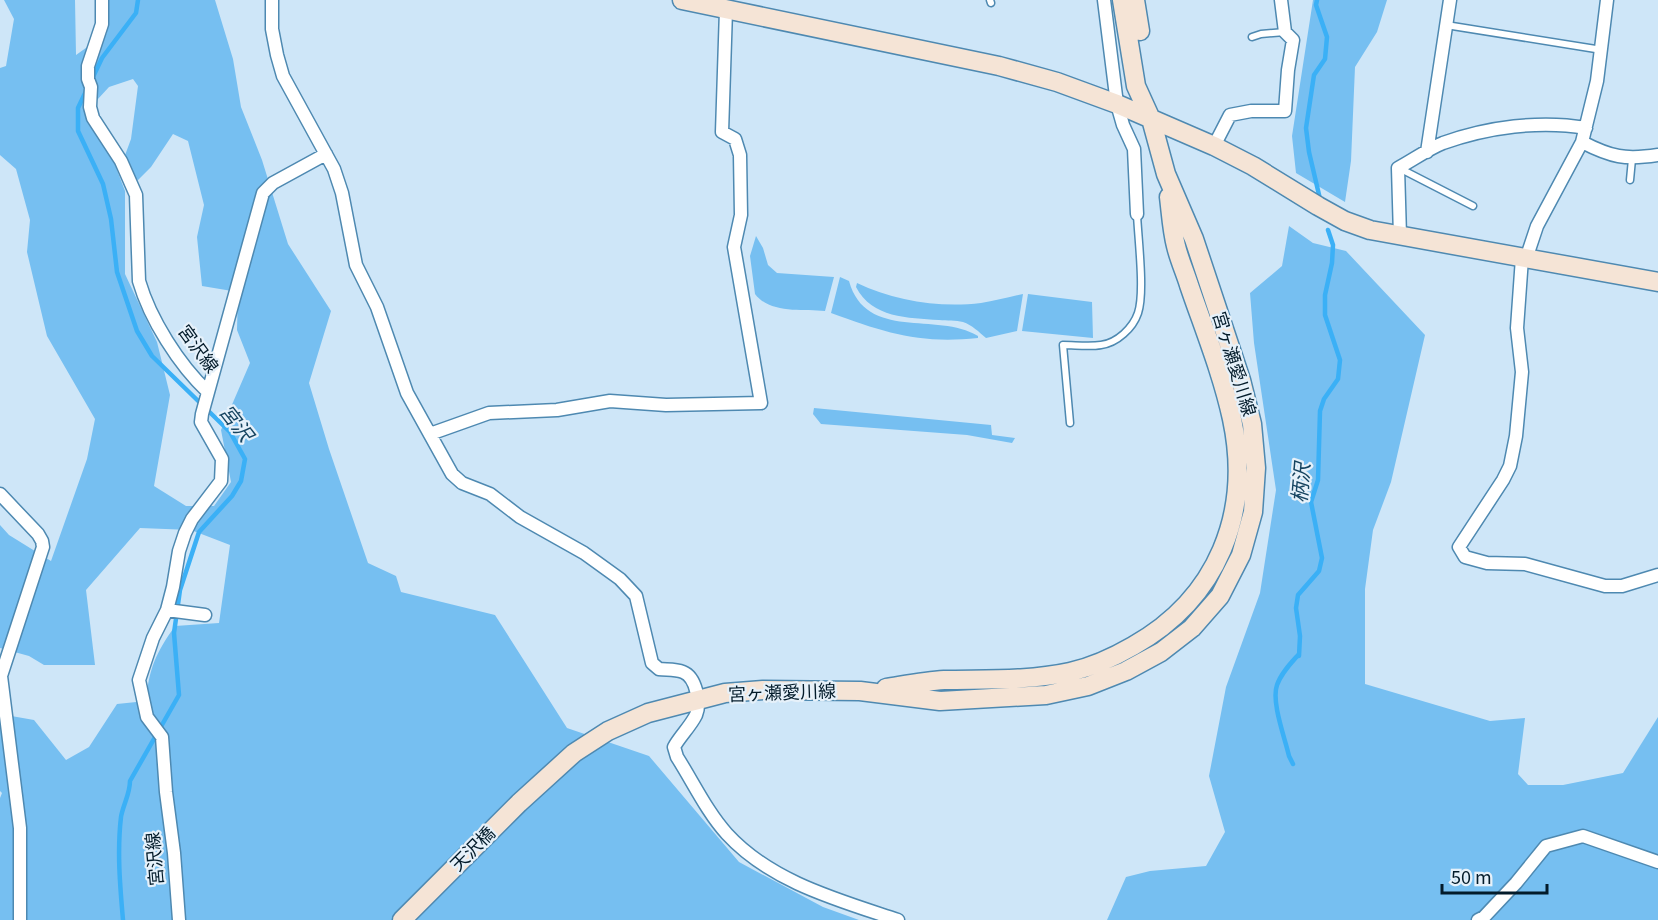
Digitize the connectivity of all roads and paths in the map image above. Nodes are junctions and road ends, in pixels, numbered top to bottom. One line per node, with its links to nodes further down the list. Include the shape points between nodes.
1 (102, 0): 31 (street, 宮沢線, via 102,24 88,66 90,107 136,195 139,281 143,294 180,362)
2 (272, 0): 21 (street, via 272,28 283,76)
3 (681, 0): 10 (main road)
4 (1104, 0): 15 (street)
5 (1122, 0): 16 (main road, 宮ヶ瀬愛川線, via 1137,87)
6 (1135, 0): 16 (main road, 宮ヶ瀬愛川線)
7 (1281, 0): 12 (street)
8 (1450, 0): 11 (street)
9 (1607, 0): 14 (street)
10 (726, 10): 15 (main road, via 999,66); 33 (street, via 722,132 735,139 740,155 741,215 734,247 761,403 666,405 610,401 557,410 489,413)
11 (1446, 25): 14 (lane); 20 (street)
12 (1285, 32): 13 (lane); 19 (street, via 1293,40 1286,111 1230,115)
13 (1252, 37)
14 (1602, 50): 17 (street)
15 (1117, 104): 16 (main road); 27 (street, via 1134,149)
16 (1151, 119): 19 (main road); 38 (main road, 宮ヶ瀬愛川線, via 1166,174 1194,239 1241,380 1252,424 1256,468 1253,512 1241,555 1220,596 1192,628 1161,652 1088,686 1046,695 940,700 860,691 763,690)
17 (1586, 128): 18 (street); 20 (street, via 1563,124 1489,130)
18 (1582, 142): 23 (street, via 1604,154); 29 (street)
19 (1215, 146): 28 (main road, via 1345,221)
20 (1427, 152): 24 (street)
21 (326, 154): 31 (street, via 273,183 263,194); 33 (street, via 342,193 356,265 377,307 407,393)
22 (1658, 155): 23 (street)
23 (1632, 159): 25 (lane)
24 (1398, 168): 26 (lane); 28 (street)
25 (1629, 180)
26 (1473, 206)
27 (1137, 214): 32 (lane, via 1141,299 1138,314 1129,329 1115,340 1101,345 1063,345)
28 (1400, 236): 29 (main road)
29 (1524, 258): 30 (main road); 35 (street, via 1517,341 1522,372 1510,466 1459,547 1465,557 1487,563 1525,564 1605,586 1622,586)
30 (1658, 282)
31 (208, 392): 36 (street, 宮沢線, via 201,422 222,459 223,472 221,481 185,533)
32 (1070, 423)
33 (430, 434): 38 (street, via 452,474 462,483 490,494 620,579 636,596 652,663 658,669 687,674)
34 (0, 494): 41 (street, via 38,534 43,547 1,676 20,828)
35 (1658, 575)
36 (167, 610): 37 (street); 42 (street, 宮沢線, via 139,680 147,717 162,737)
37 (205, 615)
38 (698, 699): 39 (main road, 宮ヶ瀬愛川線, via 608,731 574,753); 44 (street, via 697,713 674,747 726,832 772,871)
39 (519, 803): 43 (main road, 天沢橋)
40 (1658, 862): 45 (street, via 1583,836 1546,846)
41 (20, 920)
42 (178, 920)
43 (402, 920)
44 (898, 920)
45 (1478, 920)

